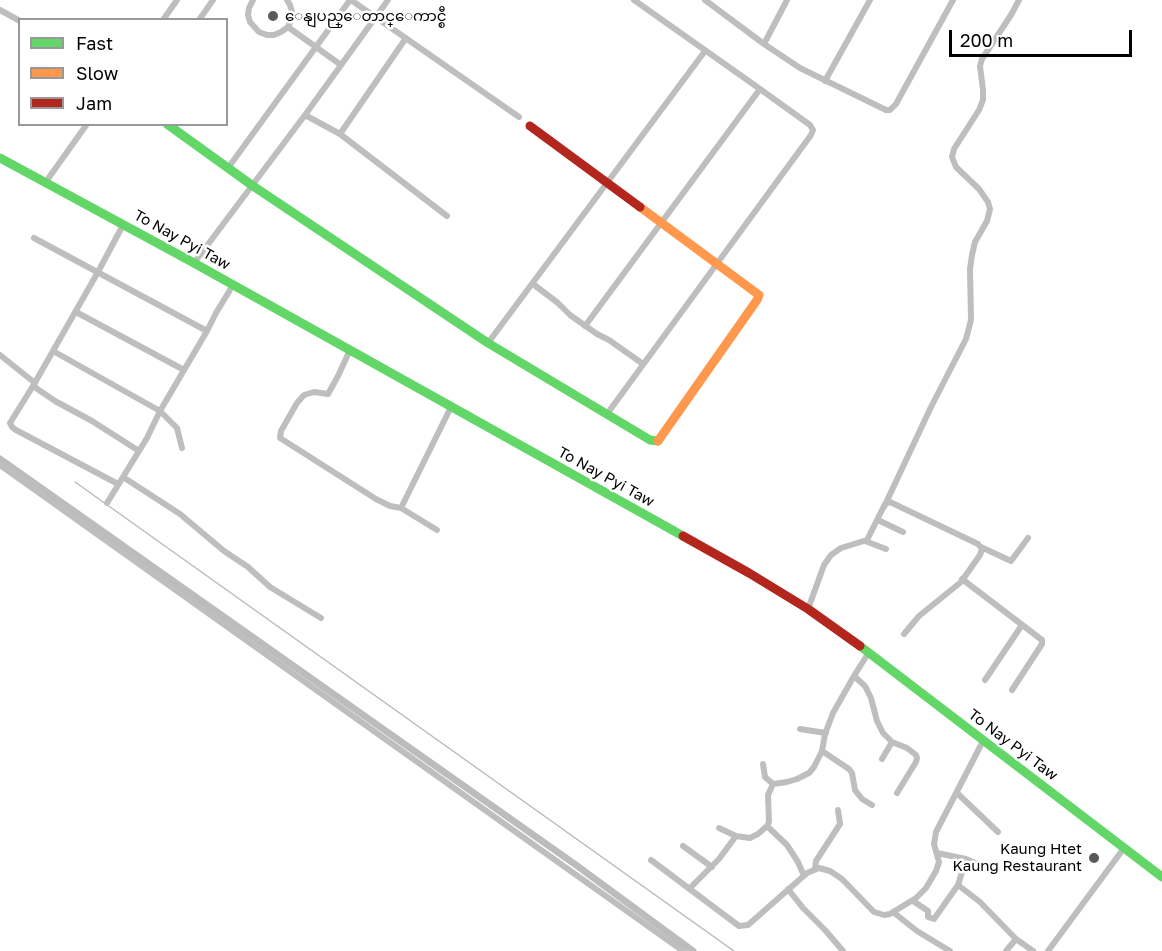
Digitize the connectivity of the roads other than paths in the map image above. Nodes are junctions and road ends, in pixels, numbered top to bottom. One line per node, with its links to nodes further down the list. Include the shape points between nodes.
1 (177, 0): 15 (street)
2 (213, 0): 16 (street)
3 (252, 0): 18 (street, via 248,15 259,32 274,35)
4 (287, 0): 18 (street, via 292,12)
5 (351, 0): 14 (street); 21 (street)
6 (388, 0): 14 (street)
7 (634, 0): 22 (street)
8 (705, 0): 20 (street)
9 (787, 0): 20 (street)
10 (870, 0): 24 (street)
11 (953, 0): 24 (street, via 890,110)
12 (1018, 0): 65 (street, via 982,60 983,100 952,157 956,167 988,201 990,209 972,255 971,320 966,339)
13 (0, 10): 17 (street)
14 (376, 17): 19 (street); 23 (street)
15 (164, 18)
16 (200, 18)
17 (18, 20)
18 (288, 27): 21 (street)
19 (406, 38): 27 (street); 31 (street)
20 (764, 44): 24 (street)
21 (315, 47): 23 (street); 33 (street)
22 (705, 51): 25 (street); 35 (street)
23 (341, 65): 26 (street)
24 (825, 81)
25 (760, 89): 38 (street); 41 (street, via 810,125 812,133)
26 (305, 115): 31 (street); 36 (street)
27 (519, 117)
28 (86, 126): 34 (street)
29 (170, 126): 33 (main road)
30 (530, 126): 35 (main road)
31 (340, 134): 37 (street)
32 (0, 158): 34 (main road, To Nay Pyi Taw)
33 (228, 168): 36 (main road)
34 (45, 183): 39 (main road, To Nay Pyi Taw)
35 (607, 183): 38 (main road); 44 (street)
36 (253, 186): 42 (street); 49 (main road)
37 (447, 216)
38 (661, 223): 41 (main road); 47 (street)
39 (123, 225): 42 (main road, To Nay Pyi Taw); 43 (street)
40 (34, 238): 43 (street)
41 (717, 263): 53 (street); 58 (main road, via 759,297 662,437 657,442 650,440)
42 (195, 264): 45 (main road, To Nay Pyi Taw)
43 (98, 272): 46 (street); 48 (street)
44 (533, 284): 47 (street); 49 (street)
45 (233, 285): 48 (street); 50 (main road, To Nay Pyi Taw)
46 (76, 312): 51 (street); 54 (street)
47 (585, 326): 53 (street)
48 (207, 331): 54 (street)
49 (488, 343): 58 (main road)
50 (350, 350): 56 (main road, To Nay Pyi Taw); 66 (street, via 328,394 304,395 280,438 376,499)
51 (53, 351): 55 (street); 57 (street)
52 (0, 355): 55 (street)
53 (643, 364): 58 (street)
54 (184, 370): 57 (street)
55 (34, 385): 60 (street); 63 (street, via 12,418 12,427)
56 (451, 407): 66 (street); 75 (main road, To Nay Pyi Taw)
57 (160, 411): 59 (street, via 177,428); 60 (street)
58 (607, 414)
59 (182, 447)
60 (139, 451): 62 (street)
61 (0, 465): 116 (street)
62 (123, 477): 63 (street); 76 (street, via 180,514 270,587)
63 (118, 484): 64 (street)
64 (107, 503)
65 (884, 507): 67 (street); 72 (street, via 890,502)
66 (401, 508): 68 (street)
67 (878, 520): 69 (street); 71 (street)
68 (437, 530)
69 (903, 532)
70 (1028, 538): 72 (street, via 1011,561)
71 (865, 541): 73 (street); 75 (street, via 831,555)
72 (981, 547): 74 (street, via 980,555)
73 (886, 549)
74 (962, 579): 77 (street); 78 (street)
75 (808, 609): 79 (main road, To Nay Pyi Taw)
76 (321, 618)
77 (1022, 625): 81 (street); 82 (street, via 1043,642)
78 (904, 634)
79 (869, 652): 80 (street); 85 (main road, To Nay Pyi Taw)
80 (854, 676): 84 (street); 86 (street, via 866,686 880,729)
81 (985, 680)
82 (1012, 690)
83 (800, 729): 84 (street)
84 (826, 733): 87 (street)
85 (983, 741): 92 (street); 100 (main road, To Nay Pyi Taw)
86 (892, 742): 88 (street); 91 (street, via 917,758)
87 (822, 751): 90 (street, via 805,776); 93 (street, via 849,769 855,790)
88 (882, 759)
89 (763, 764): 90 (street, via 765,777)
90 (773, 784): 95 (street, via 768,795)
91 (897, 793)
92 (957, 793): 97 (street); 101 (street, via 936,832)
93 (872, 805)
94 (838, 810): 105 (street, via 840,824 816,861)
95 (767, 826): 98 (street, via 750,838); 107 (street, via 787,844)
96 (719, 828): 98 (street)
97 (998, 832)
98 (736, 836): 104 (street)
99 (683, 846): 104 (street)
100 (1124, 848): 108 (main road, To Nay Pyi Taw); 122 (street)
101 (937, 853): 102 (street); 112 (street, via 936,871)
102 (966, 859): 106 (street); 109 (street)
103 (651, 860): 110 (street)
104 (712, 867): 110 (street)
105 (815, 869): 107 (street); 113 (street, via 824,869 842,879 874,912)
106 (989, 870)
107 (804, 876): 111 (street)
108 (1162, 877)
109 (958, 885): 112 (street, via 933,920 928,917 928,910); 114 (street)
110 (688, 889): 111 (street, via 742,926)
111 (788, 889): 117 (street)
112 (913, 901): 113 (street)
113 (893, 912): 115 (street)
114 (1016, 939): 120 (street); 121 (street)
115 (940, 944): 118 (street); 119 (street)
116 (682, 951)
117 (843, 951)
118 (936, 951)
119 (950, 951)
120 (1006, 951)
121 (1033, 951)
122 (1048, 951)

